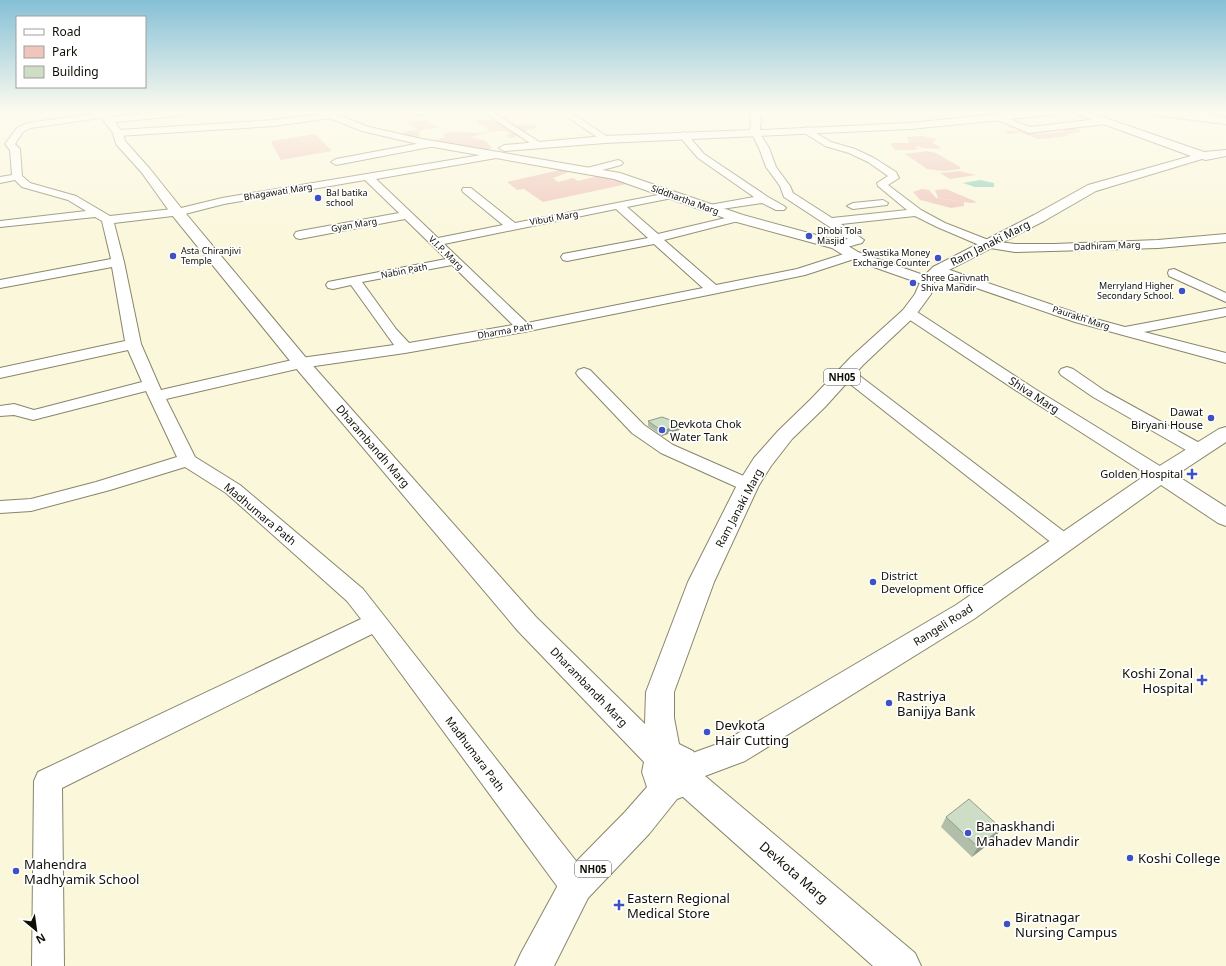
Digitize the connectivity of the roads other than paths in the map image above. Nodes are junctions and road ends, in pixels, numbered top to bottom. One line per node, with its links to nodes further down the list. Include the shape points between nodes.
1 (13, 157): 14 (street)
2 (134, 157): 25 (main road, Dharambandh Marg)
3 (366, 157): 11 (street)
4 (487, 157): 16 (street, Bhagawati Marg)
5 (510, 157): 15 (main road, Siddhartha Marg)
6 (703, 157): 19 (street)
7 (767, 157): 30 (street, via 788,195)
8 (865, 157): 20 (street, Dadhiram Marg, via 892,174 894,178 882,183)
9 (1198, 157): 37 (main road, Ram Janaki Marg, via 1092,188)
10 (1206, 157): 13 (main road)
11 (336, 162)
12 (618, 163): 15 (street)
13 (1226, 163)
14 (10, 171): 28 (street, via 26,185 72,198)
15 (587, 171): 18 (main road, Siddhartha Marg, via 616,176)
16 (369, 178): 25 (street, Bhagawati Marg, via 222,201); 27 (street, V.I.P. Marg)
17 (467, 190): 32 (street)
18 (674, 195): 21 (street, Vibuti Marg); 23 (main road, Siddhartha Marg)
19 (764, 199): 23 (street); 24 (street)
20 (903, 202): 22 (street); 26 (street, Dadhiram Marg)
21 (619, 206): 32 (street, Vibuti Marg); 35 (street)
22 (853, 206)
23 (708, 208): 29 (main road, Siddhartha Marg)
24 (780, 208)
25 (177, 212): 28 (street, Bhagawati Marg); 57 (main road, Dharambandh Marg)
26 (917, 212): 30 (street); 37 (street, Dadhiram Marg)
27 (408, 215): 33 (street, Gyan Marg); 36 (street, V.I.P. Marg)
28 (102, 217): 31 (street, Bhagawati Marg); 42 (street)
29 (738, 218): 35 (street); 38 (main road, Siddhartha Marg)
30 (830, 222): 38 (street, via 858,240)
31 (0, 224)
32 (512, 226): 36 (street, Vibuti Marg)
33 (300, 234)
34 (1226, 238): 37 (street, Dadhiram Marg, via 1158,244 1054,248 1015,248)
35 (655, 240): 40 (street); 48 (street)
36 (434, 242): 41 (street, V.I.P. Marg)
37 (988, 244): 44 (main road, Ram Janaki Marg)
38 (837, 246): 39 (main road, Siddhartha Marg)
39 (853, 255): 44 (main road, Siddhartha Marg); 48 (street, Dharma Path, via 800,272)
40 (567, 257)
41 (454, 261): 45 (street, Nabin Path); 52 (street, V.I.P. Marg)
42 (118, 262): 46 (street); 54 (street)
43 (1174, 273): 49 (street)
44 (932, 275): 51 (main road, Ram Janaki Marg / NH05, via 923,294); 53 (street, Paurakh Marg)
45 (354, 280): 47 (street, Nabin Path); 55 (street)
46 (0, 284)
47 (333, 285)
48 (713, 290): 52 (street, Dharma Path)
49 (1226, 298)
50 (1226, 312): 53 (street)
51 (909, 313): 61 (main road, Ram Janaki Marg / NH05); 69 (street, Shiva Marg, via 1028,392)
52 (524, 328): 55 (street, Dharma Path)
53 (1124, 332): 56 (street, Paurakh Marg)
54 (132, 344): 62 (street); 64 (street)
55 (405, 348): 57 (street, Dharma Path)
56 (1226, 358)
57 (301, 363): 64 (street, Dharma Path); 75 (main road, Dharambandh Marg, via 527,624 650,749)
58 (1087, 371): 63 (street)
59 (1067, 372): 65 (street)
60 (584, 373): 70 (street, via 638,429 667,449)
61 (846, 373): 70 (main road, Ram Janaki Marg / NH05, via 785,435); 73 (street)
62 (0, 374)
63 (1112, 386): 65 (street); 67 (street)
64 (153, 391): 66 (street, Dharma Path, via 33,415 10,408); 68 (street)
65 (1094, 391): 67 (street)
66 (0, 411)
67 (1211, 442): 69 (main road, Rangeli Road)
68 (187, 460): 71 (street, via 31,505); 74 (street, Madhumara Path, via 233,489 355,594)
69 (1161, 474): 72 (main road); 73 (main road, Rangeli Road)
70 (748, 485): 75 (main road, Ram Janaki Marg / NH05, via 701,582 660,692 659,718)
71 (0, 507)
72 (1226, 518)
73 (1064, 542): 75 (main road, Rangeli Road, via 965,612 734,752)
74 (376, 622): 76 (street, Madhumara Path); 77 (street, via 48,781)
75 (674, 770): 76 (main road, NH05, via 637,823); 79 (main road, Devkota Marg)
76 (576, 886): 78 (main road, NH05)
77 (48, 966)
78 (534, 966)
79 (902, 966)

